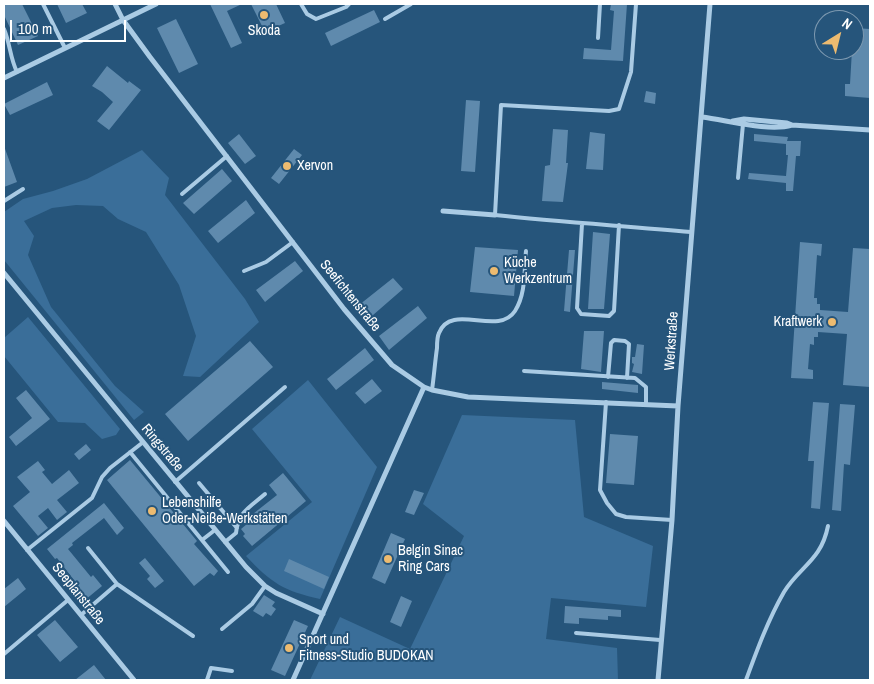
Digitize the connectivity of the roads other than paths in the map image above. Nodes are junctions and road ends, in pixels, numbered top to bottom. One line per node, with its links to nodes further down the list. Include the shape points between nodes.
1 (43, 4): 14 (lane)
2 (115, 4): 11 (street, Seefichtenstraße)
3 (156, 4): 11 (street)
4 (301, 4): 5 (lane, via 307,14 316,19)
5 (349, 4)
6 (411, 4): 10 (lane)
7 (600, 4): 13 (lane)
8 (636, 4): 28 (lane, via 630,72 619,109 501,106)
9 (710, 4): 17 (street, Werkstraße)
10 (385, 19)
11 (123, 20): 14 (street); 22 (street, Seefichtenstraße)
12 (4, 28): 15 (lane)
13 (598, 38)
14 (65, 48): 15 (street)
15 (17, 72): 16 (street)
16 (4, 78)
17 (702, 117): 18 (street); 31 (street, Werkstraße)
18 (733, 121): 19 (street); 20 (street, via 744,119)
19 (743, 124): 20 (street); 23 (lane)
20 (792, 125): 21 (street)
21 (870, 130)
22 (226, 156): 25 (lane); 32 (street, Seefichtenstraße)
23 (738, 178)
24 (23, 189): 26 (lane)
25 (182, 194)
26 (4, 200)
27 (443, 211): 28 (street)
28 (495, 215): 29 (lane)
29 (582, 224): 30 (lane); 30 (lane, via 577,308 581,314 609,316 614,311)
30 (619, 225): 31 (lane)
31 (692, 232): 44 (street, Werkstraße)
32 (293, 242): 34 (lane, via 266,262); 40 (street, Seefichtenstraße, via 392,365)
33 (526, 251): 41 (lane, via 523,288 514,313 498,321 457,319 446,323 439,332)
34 (244, 271)
35 (4, 272): 45 (street, Ringstraße)
36 (524, 371): 37 (lane)
37 (608, 377): 38 (lane); 38 (lane, via 610,343 614,340 629,344)
38 (627, 378): 43 (lane, via 634,378 646,387)
39 (285, 387): 47 (lane)
40 (424, 387): 41 (street, Seefichtenstraße); 63 (street)
41 (432, 390): 42 (street, Seefichtenstraße, via 468,396)
42 (606, 402): 43 (street, Seefichtenstraße); 50 (lane, via 600,490 607,503 616,514 626,517)
43 (646, 404): 44 (street, Seefichtenstraße)
44 (678, 406): 50 (street, Werkstraße)
45 (142, 443): 46 (lane); 47 (street, Ringstraße)
46 (130, 452): 55 (lane); 58 (lane, via 102,477 92,498)
47 (175, 482): 54 (street, Ringstraße)
48 (199, 483): 53 (lane)
49 (265, 494): 53 (lane, via 242,514)
50 (672, 520): 68 (street, Werkstraße)
51 (4, 521): 58 (street, Seeplanstraße)
52 (828, 526): 75 (lane, via 816,556 779,601)
53 (237, 528): 56 (lane)
54 (215, 530): 55 (lane); 56 (street, Ringstraße)
55 (202, 540): 59 (lane)
56 (225, 542): 61 (street, Ringstraße)
57 (88, 548): 60 (lane)
58 (27, 550): 62 (street, Seeplanstraße)
59 (228, 572)
60 (117, 584): 64 (lane); 67 (lane)
61 (264, 586): 63 (street, Ringstraße); 65 (lane, via 252,604)
62 (68, 600): 64 (street, Seeplanstraße); 69 (lane)
63 (323, 614): 73 (street)
64 (80, 615): 71 (street, Seeplanstraße)
65 (222, 629)
66 (576, 633): 68 (lane)
67 (193, 636)
68 (660, 640): 74 (street, Werkstraße)
69 (4, 654)
70 (232, 671): 72 (lane, via 211,668)
71 (134, 680)
72 (207, 680)
73 (293, 680)
74 (658, 680)
75 (746, 680)

